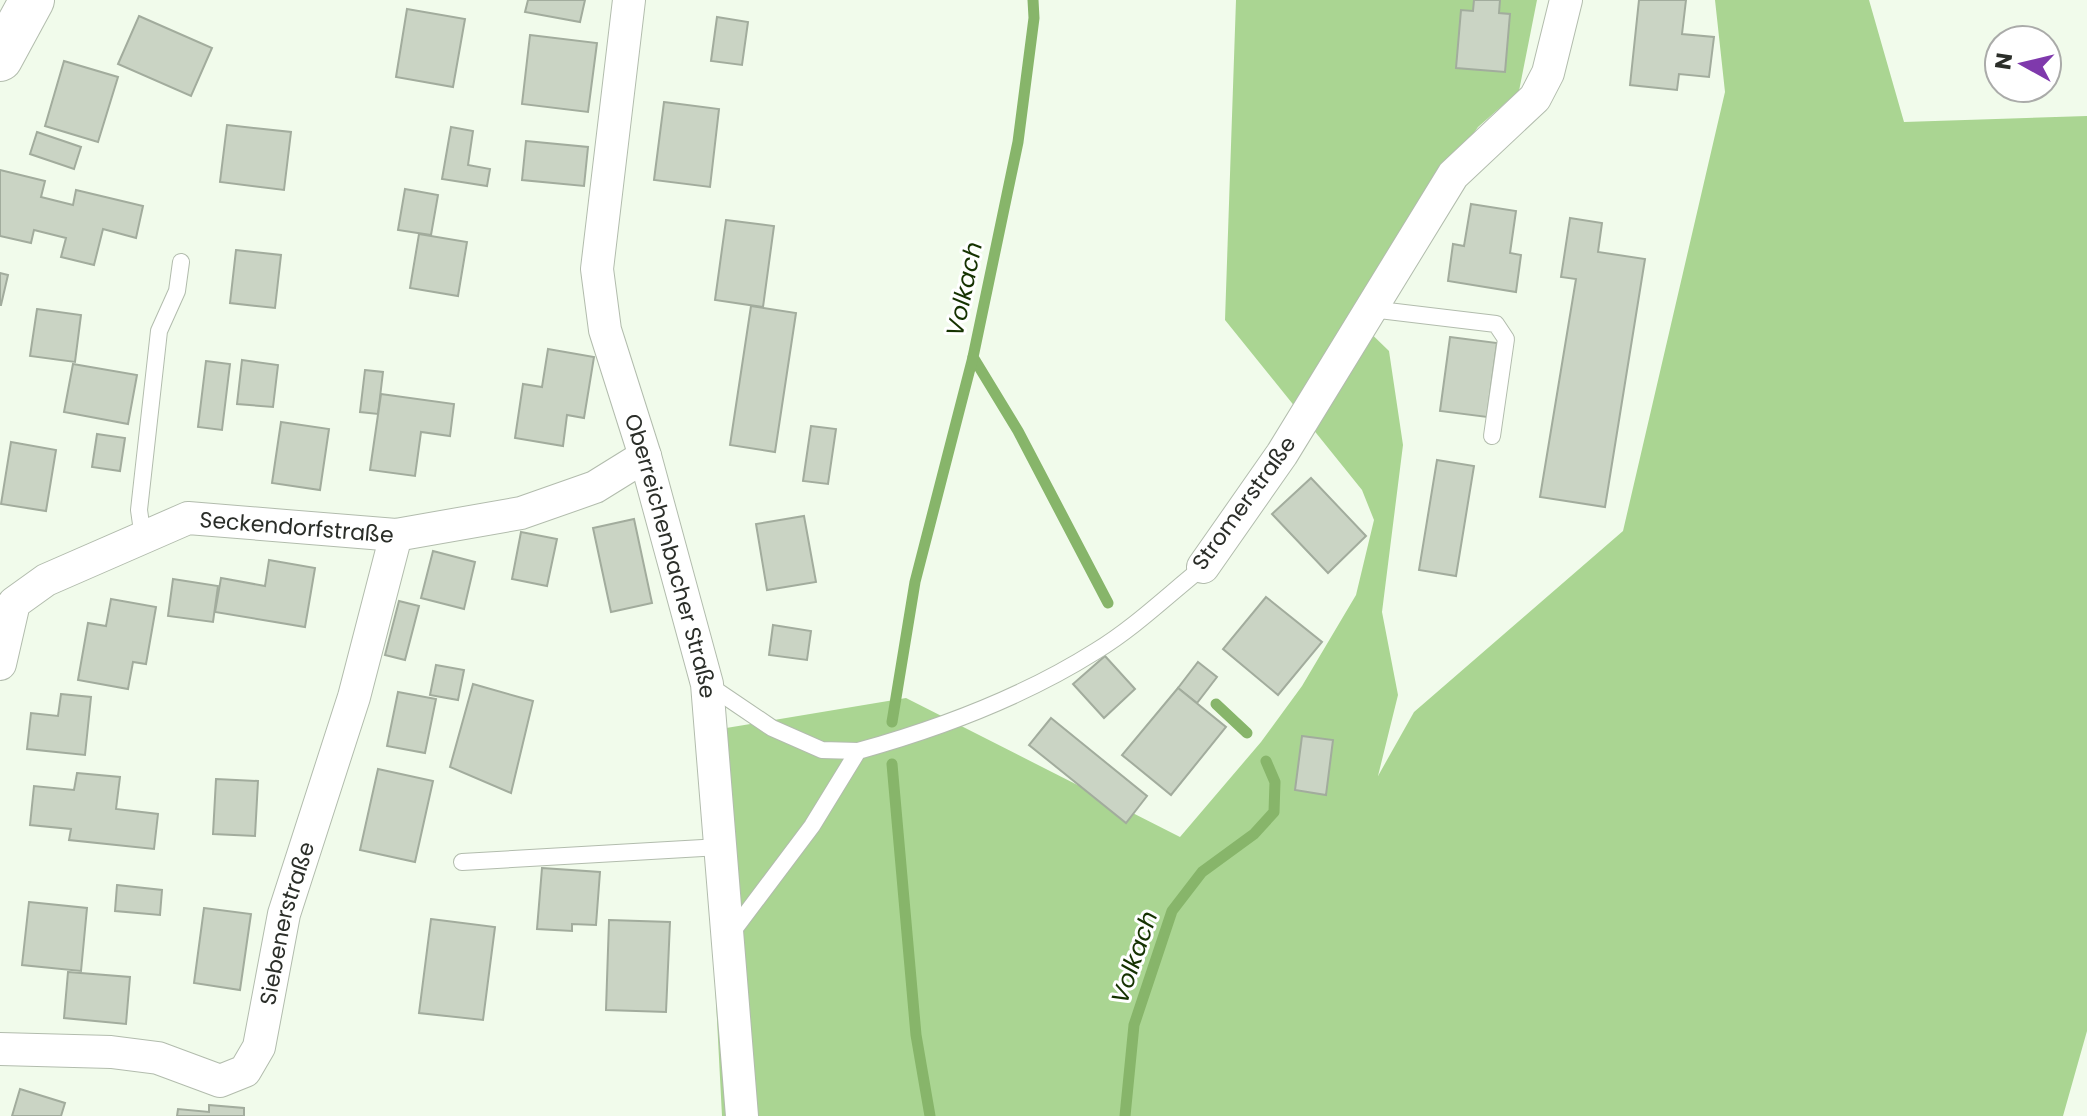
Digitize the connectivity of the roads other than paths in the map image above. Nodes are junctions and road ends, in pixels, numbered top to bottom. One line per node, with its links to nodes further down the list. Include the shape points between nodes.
1 (32, 0): 4 (main road)
2 (629, 0): 8 (street, Oberreichenbacher Straße, via 597,269 605,330)
3 (1566, 0): 6 (street, Stromerstraße, via 1548,73 1535,98 1453,175)
4 (0, 59)
5 (181, 262): 10 (lane, via 177,291 159,331 139,510)
6 (1371, 309): 7 (lane, via 1496,324 1506,339); 11 (street, Stromerstraße, via 1282,454)
7 (1492, 436)
8 (645, 456): 9 (street, Seckendorfstraße, via 595,487 521,513); 13 (street, Oberreichenbacher Straße)
9 (396, 535): 10 (street, Seckendorfstraße, via 188,518); 18 (street, Siebenerstraße, via 354,697 284,914 259,1047 245,1071 220,1081 158,1058)
10 (143, 538): 12 (street, Seckendorfstraße, via 46,580 14,603)
11 (1203, 567): 14 (lane, Stromerstraße, via 1099,649 1043,683 919,734)
12 (0, 664)
13 (707, 684): 14 (lane, Stromerstraße, via 772,728 822,750); 15 (street, Oberreichenbacher Straße)
14 (858, 751): 17 (lane, via 812,826)
15 (720, 847): 16 (lane); 17 (street, Oberreichenbacher Straße)
16 (462, 862)
17 (727, 939): 19 (street, Oberreichenbacher Straße)
18 (0, 1049)
19 (742, 1116)

